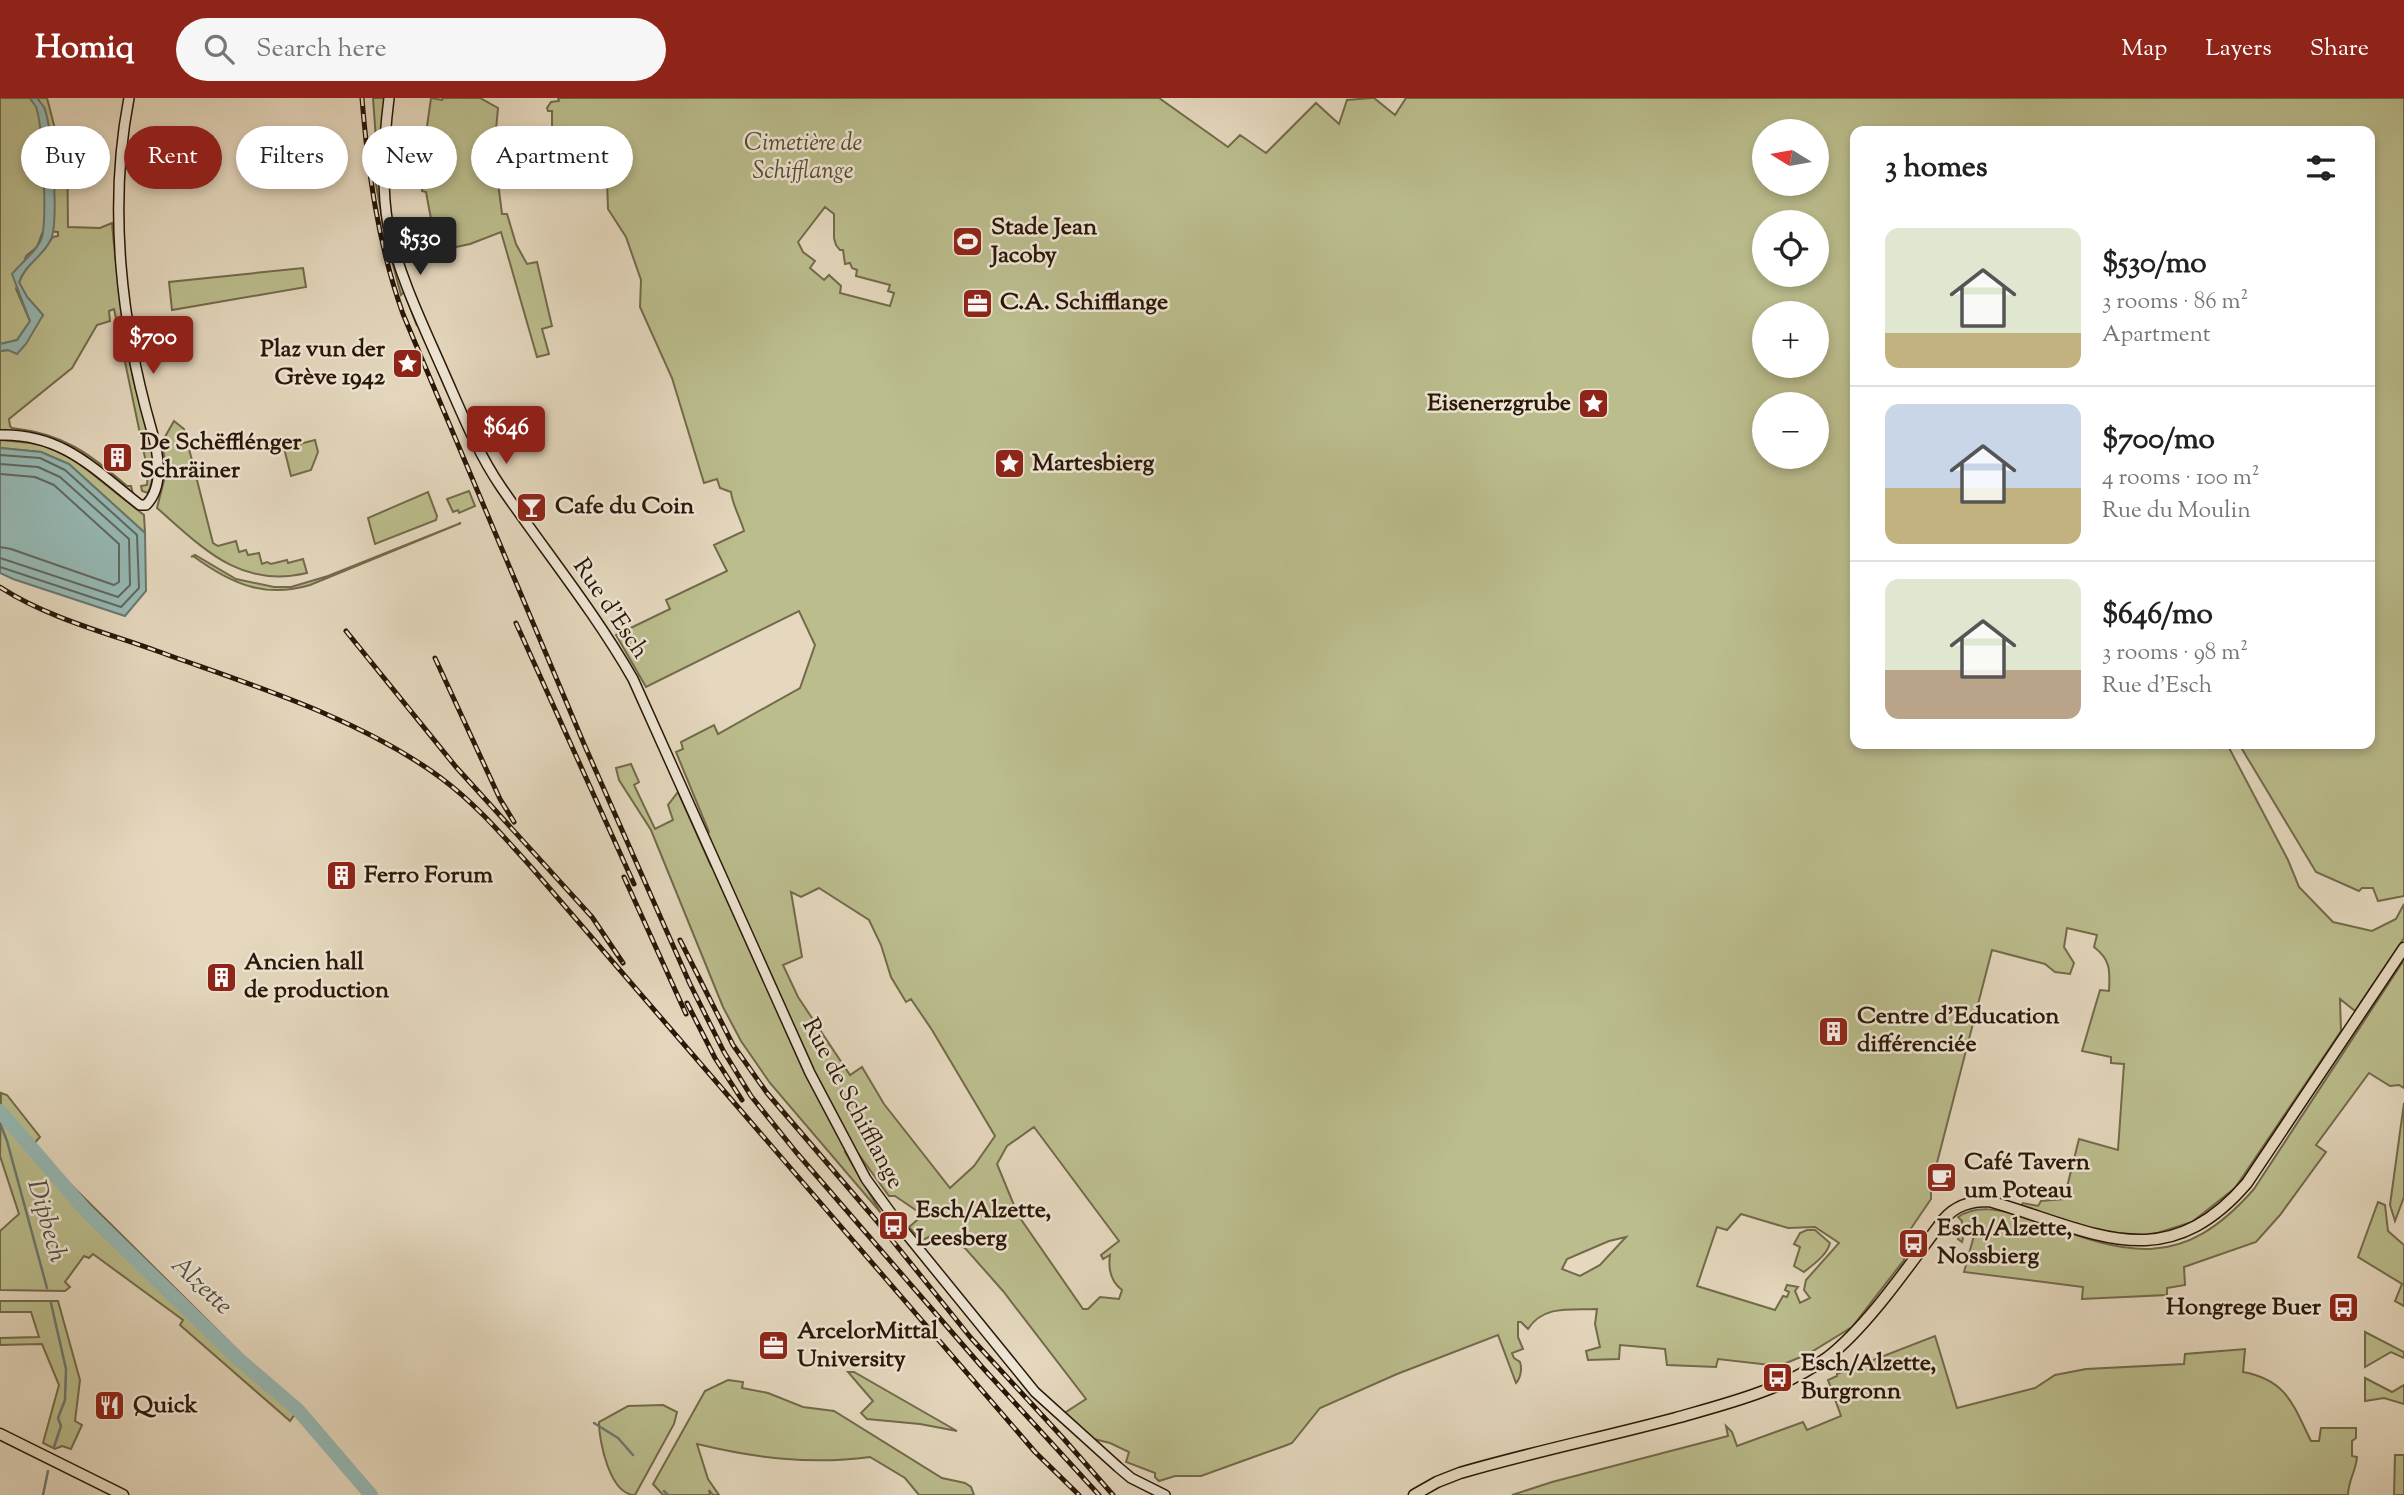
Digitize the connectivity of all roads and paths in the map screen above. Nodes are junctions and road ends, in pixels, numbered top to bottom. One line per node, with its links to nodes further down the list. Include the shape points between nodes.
1 (129, 98): 3 (street, via 121,151 122,263 132,348 158,458 155,489 146,505 140,505 74,452 24,436)
2 (389, 98): 4 (street, Rue d'Esch, via 386,210 415,308 501,488 610,638 643,699)
3 (0, 435)
4 (688, 803): 8 (street, Rue de Schifflange, via 816,1086 880,1200 1046,1404 1131,1478)
5 (2404, 948): 9 (main road, via 2258,1167 2231,1201 2194,1227 2131,1241 2090,1234 1989,1201 1962,1205 1944,1219 1858,1328 1798,1377 1719,1406 1460,1473)
6 (1, 1435): 7 (main road)
7 (123, 1495)
8 (1166, 1495)
9 (1414, 1495)

